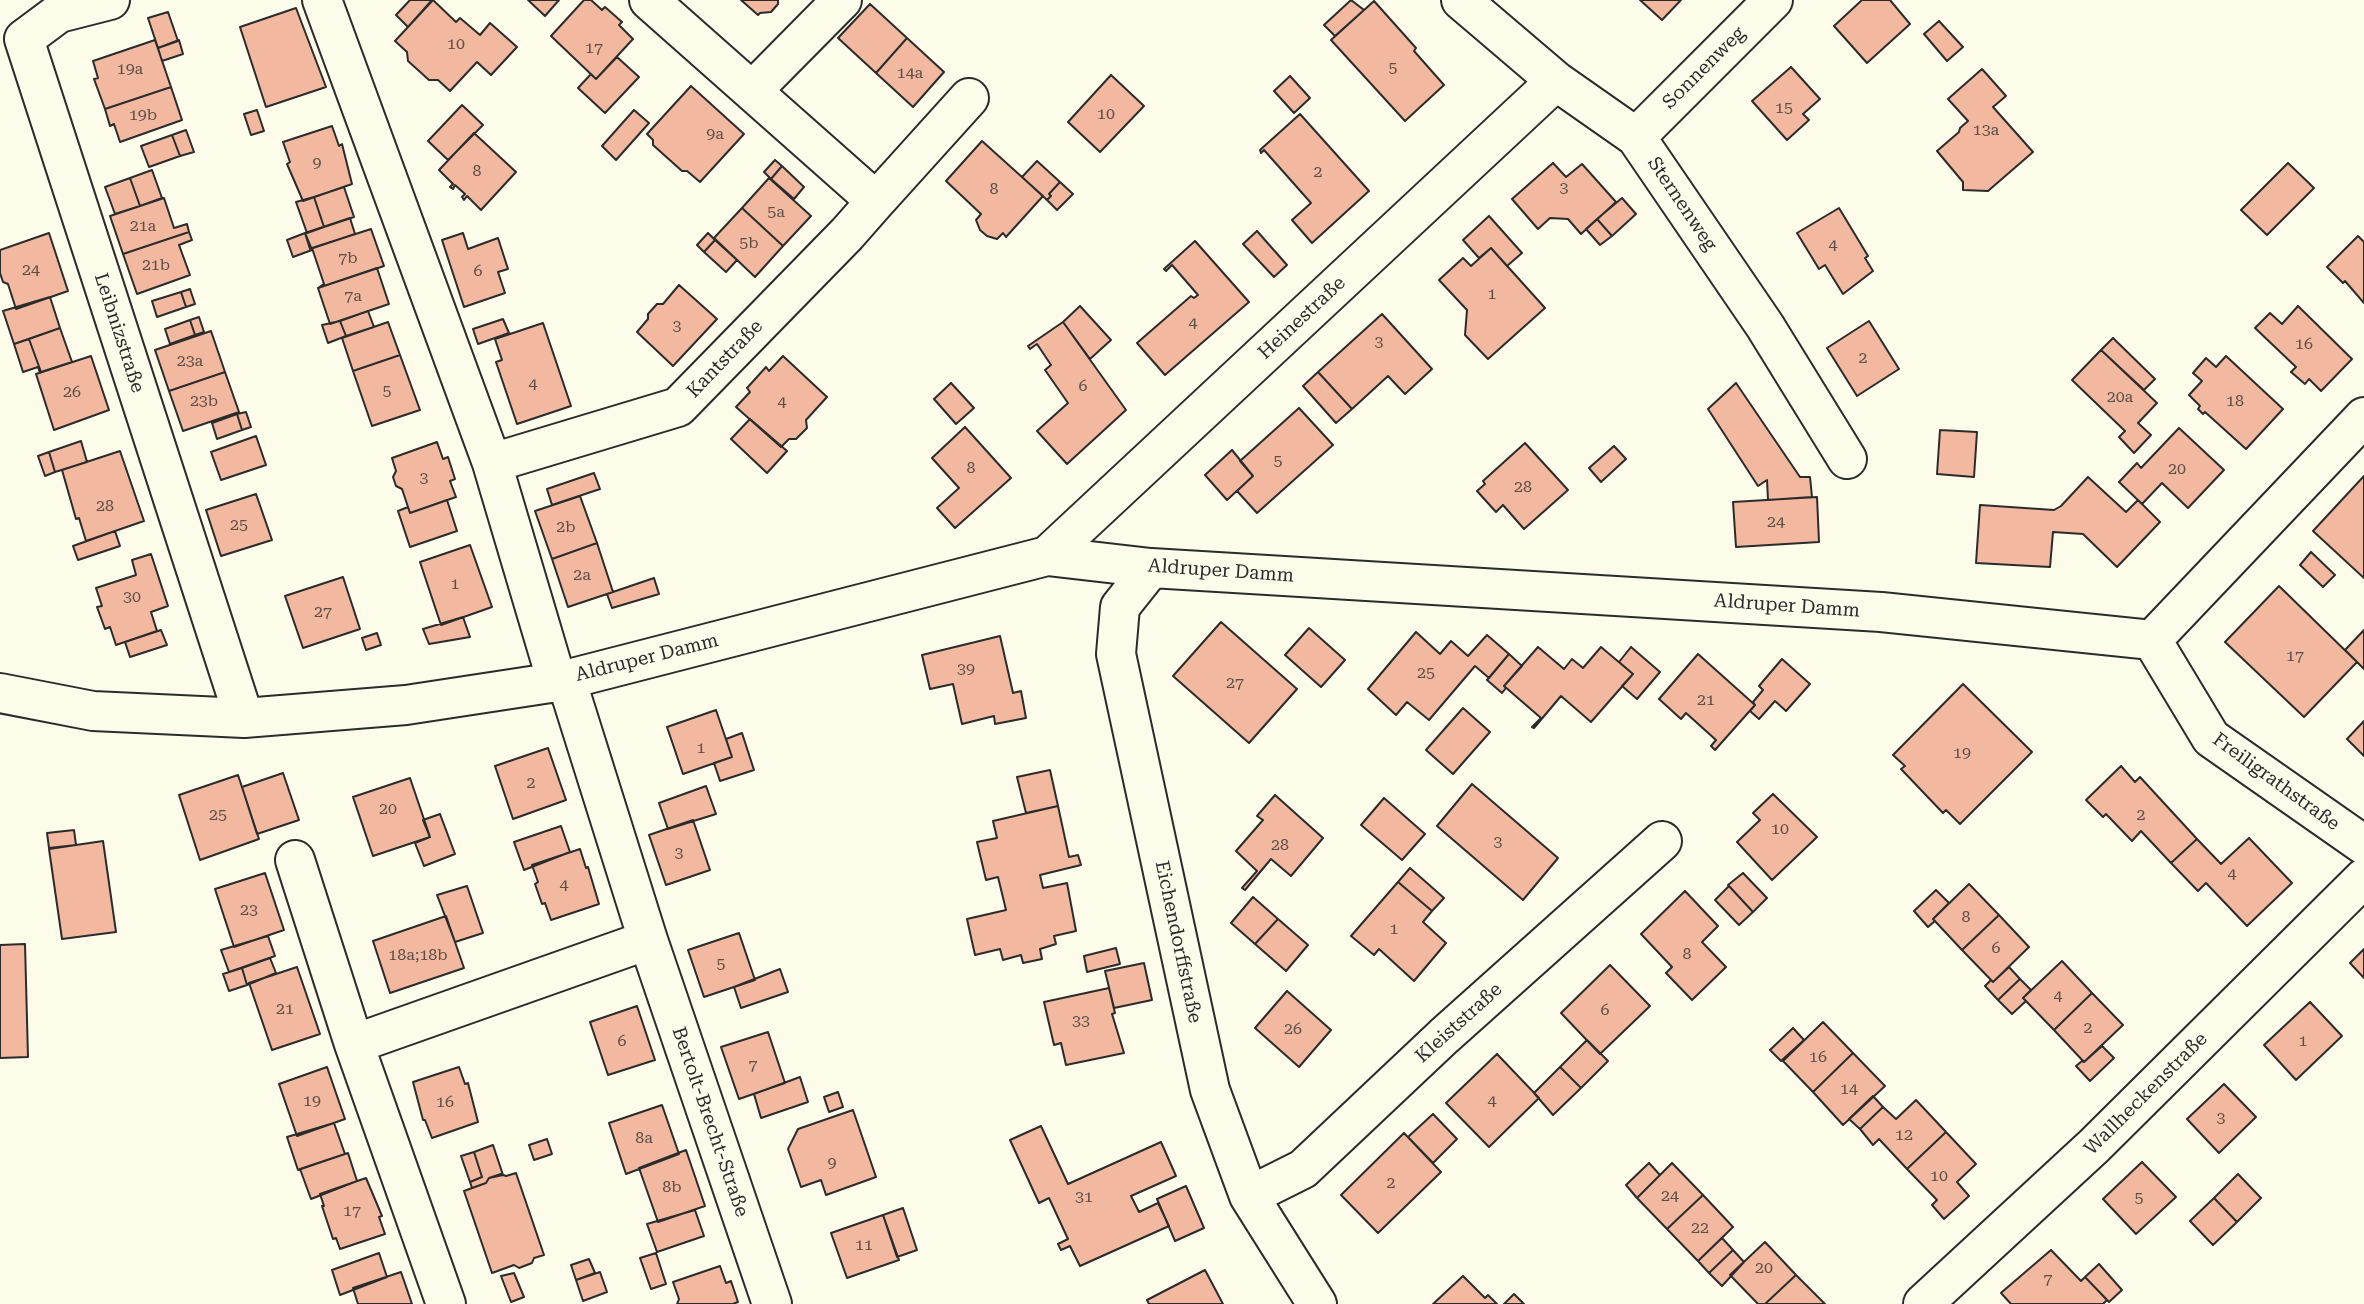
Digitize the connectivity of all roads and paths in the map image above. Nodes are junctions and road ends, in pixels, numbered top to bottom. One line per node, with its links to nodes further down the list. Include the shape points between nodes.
1 (110, 0): 20 (street, Leibnizstraße, via 59,13 24,39)
2 (322, 0): 14 (street)
3 (649, 0): 8 (street)
4 (842, 0): 8 (street)
5 (1461, 0): 7 (street, Sternenweg)
6 (1773, 0): 10 (street, Sonnenweg)
7 (1556, 81): 10 (street, Sternenweg); 15 (street, Heinestraße)
8 (753, 90): 11 (street)
9 (969, 98): 11 (street, Kantstraße)
10 (1636, 136): 13 (street, Sternenweg, via 1765,326)
11 (876, 201): 14 (street, Kantstraße, via 678,407)
12 (2364, 417): 17 (street)
13 (1847, 459)
14 (492, 463): 18 (street)
15 (1047, 556): 16 (street, Aldruper Damm); 18 (street, Aldruper Damm)
16 (1151, 568): 17 (street, Aldruper Damm, via 1881,612); 27 (street, Eichendorffstraße, via 1120,607 1116,654 1210,1090)
17 (2152, 640): 22 (street, Freiligrathstraße, via 2211,738)
18 (561, 680): 20 (street, Aldruper Damm, via 406,705); 25 (street, Bertolt-Brecht-Straße)
19 (0, 693): 20 (street, Aldruper Damm, via 93,711)
20 (244, 718)
21 (1662, 841): 27 (street, Kleiststraße, via 1444,1035 1303,1169)
22 (2364, 845)
23 (295, 860): 26 (street)
24 (2364, 878): 31 (street, Wallheckenstraße, via 2094,1146)
25 (648, 940): 26 (street); 29 (street, Bertolt-Brecht-Straße)
26 (354, 1044): 28 (street)
27 (1249, 1196): 30 (street, Eichendorffstraße)
28 (446, 1304)
29 (772, 1304)
30 (1317, 1304)
31 (1923, 1304)

